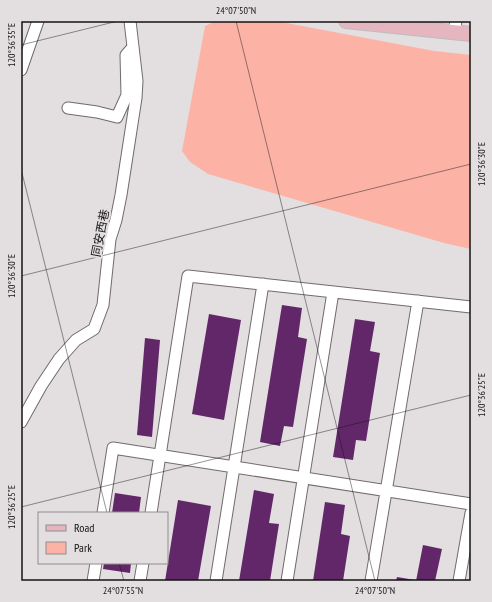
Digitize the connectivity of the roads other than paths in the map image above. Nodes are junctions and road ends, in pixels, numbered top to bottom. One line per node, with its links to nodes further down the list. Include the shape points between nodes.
1 (38, 21): 7 (street)
2 (130, 21): 6 (street, 同安西巷)
3 (346, 21): 4 (main road, via 365,24)
4 (455, 26): 5 (main road)
5 (471, 34)
6 (133, 47): 8 (street, via 126,55 127,95 117,117); 13 (street, 同安西巷, via 136,98 118,207 110,239 103,306 94,329 76,340 59,359 40,386)
7 (21, 70)
8 (68, 108)
9 (263, 284): 10 (street); 14 (street, via 188,276); 15 (street)
10 (333, 292): 11 (street); 16 (street)
11 (418, 301): 12 (street); 17 (street)
12 (471, 307)
13 (21, 422)
14 (160, 456): 15 (street); 19 (street, via 113,448); 20 (street)
15 (234, 467): 16 (street); 26 (street)
16 (302, 478): 17 (street); 27 (street)
17 (385, 490): 18 (street); 28 (street)
18 (471, 504)
19 (103, 512)
20 (150, 512)
21 (471, 513): 29 (street)
22 (96, 564): 24 (street)
23 (143, 564): 25 (street)
24 (93, 581)
25 (140, 581)
26 (216, 581)
27 (287, 581)
28 (371, 581)
29 (459, 581)

